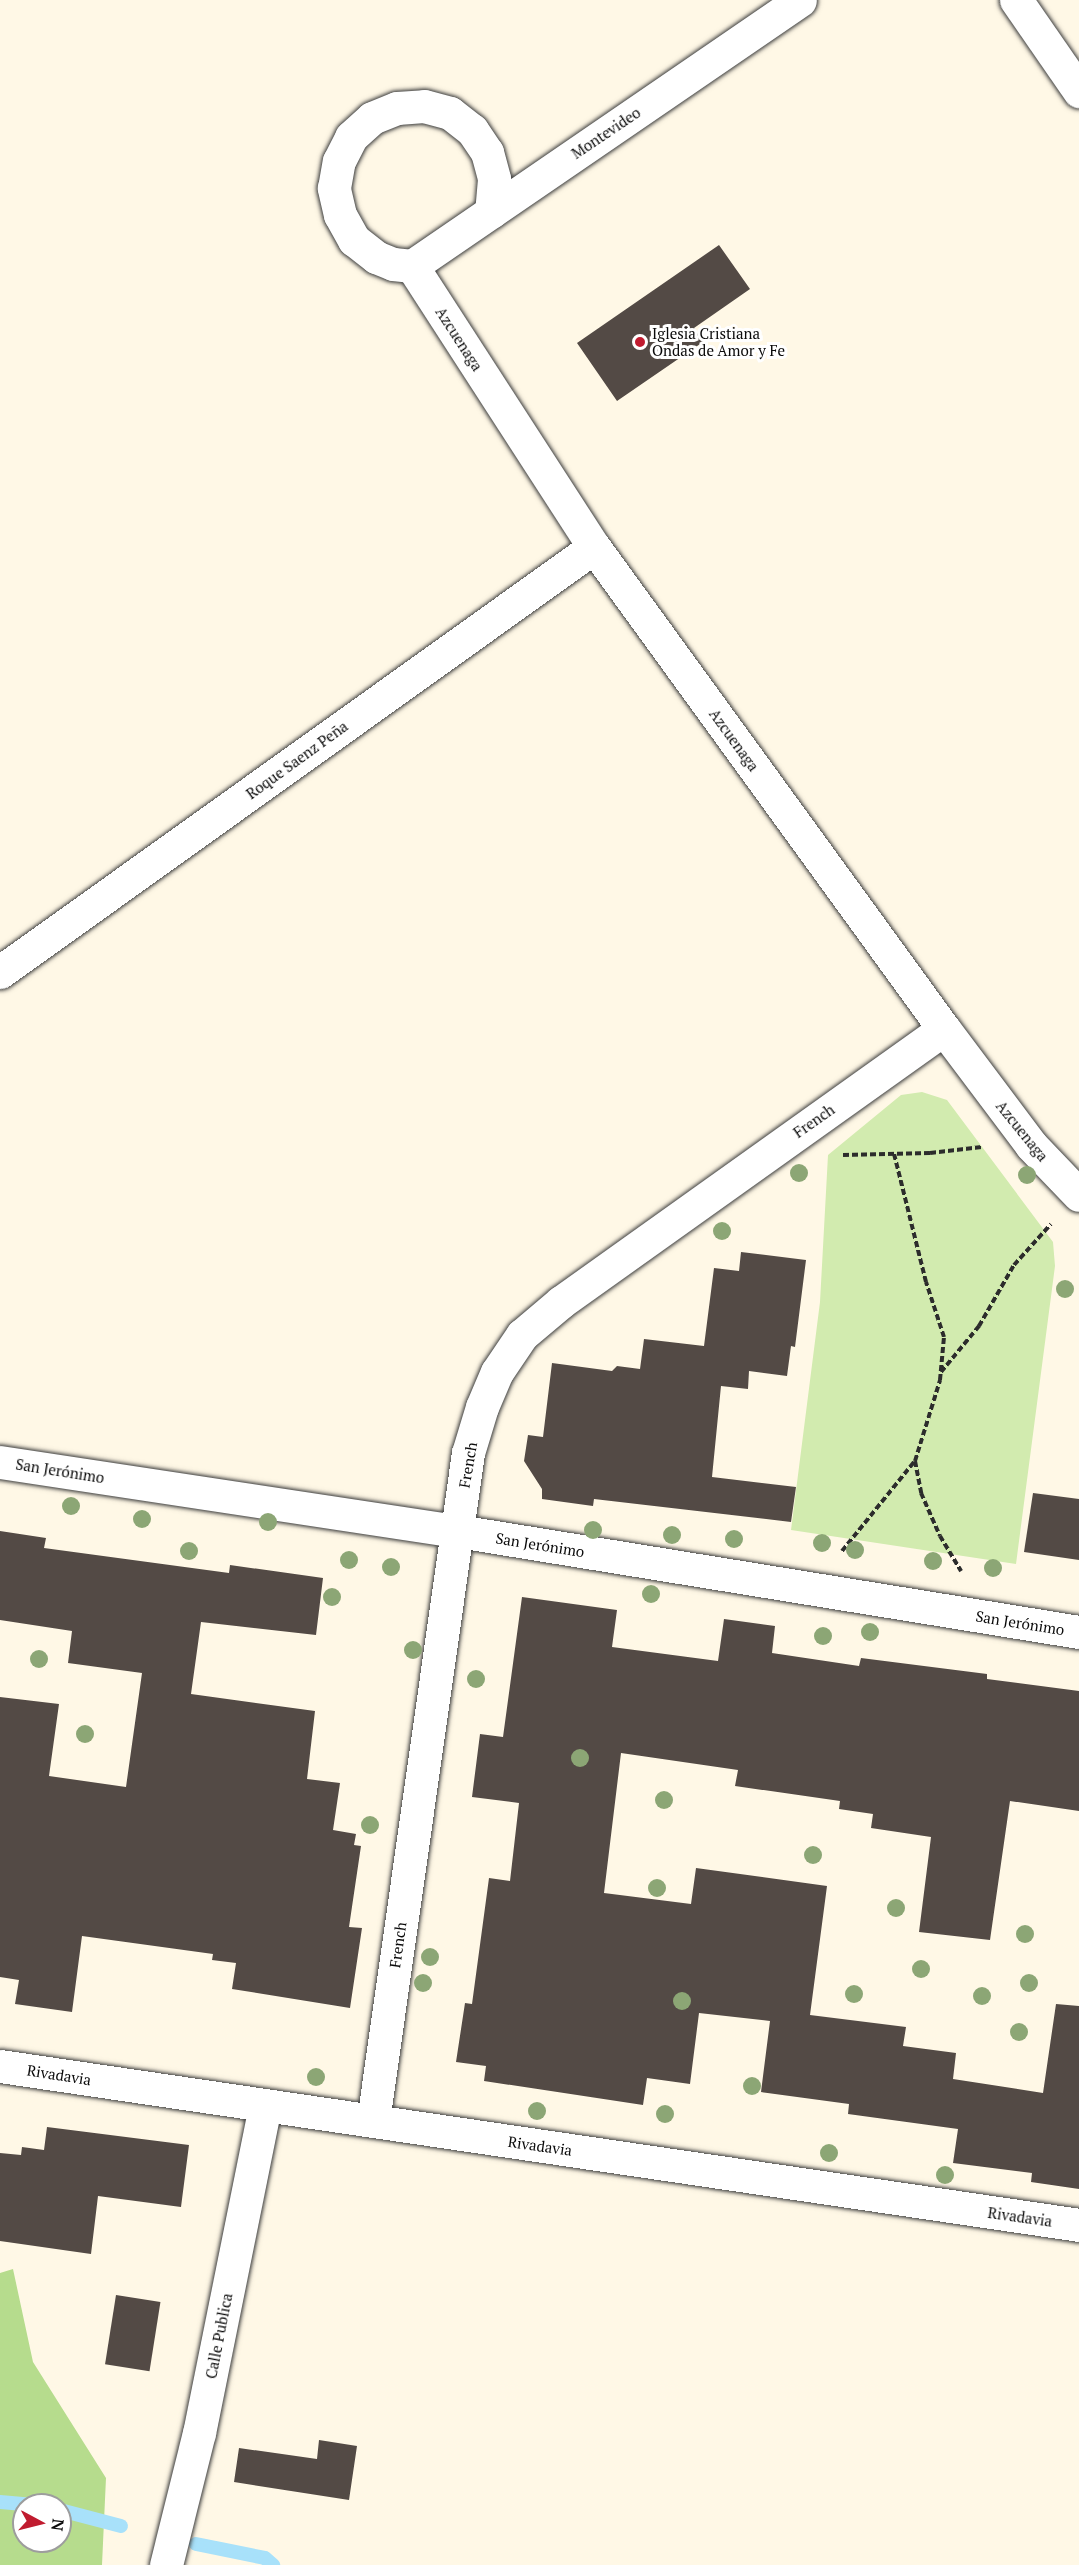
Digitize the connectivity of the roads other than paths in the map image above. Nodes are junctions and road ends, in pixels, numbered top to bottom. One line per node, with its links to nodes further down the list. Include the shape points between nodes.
1 (800, 0): 4 (street, Montevideo)
2 (1016, 0): 3 (street)
3 (1079, 92)
4 (491, 212): 5 (street, Montevideo); 5 (street, via 495,179 488,152 472,130 450,114 424,106 397,108 372,118 351,137 339,161 334,188 340,215 354,240 376,256 393,264)
5 (412, 266): 6 (street, Azcuenaga)
6 (594, 547): 7 (street, Roque Saenz Peña); 8 (street, Azcuenaga)
7 (0, 972)
8 (944, 1029): 9 (street, Azcuenaga, via 1031,1145); 11 (street, French, via 561,1302 522,1335 497,1372 482,1407 468,1453)
9 (1068, 1206)
10 (0, 1462): 11 (street, San Jerónimo)
11 (458, 1531): 12 (street, San Jerónimo); 15 (street, French)
12 (1079, 1632)
13 (0, 2067): 14 (street, Rivadavia)
14 (265, 2106): 15 (street, Rivadavia); 17 (street, Calle Publica, via 199,2433)
15 (373, 2121): 16 (street, Rivadavia)
16 (1079, 2225)
17 (166, 2565)

